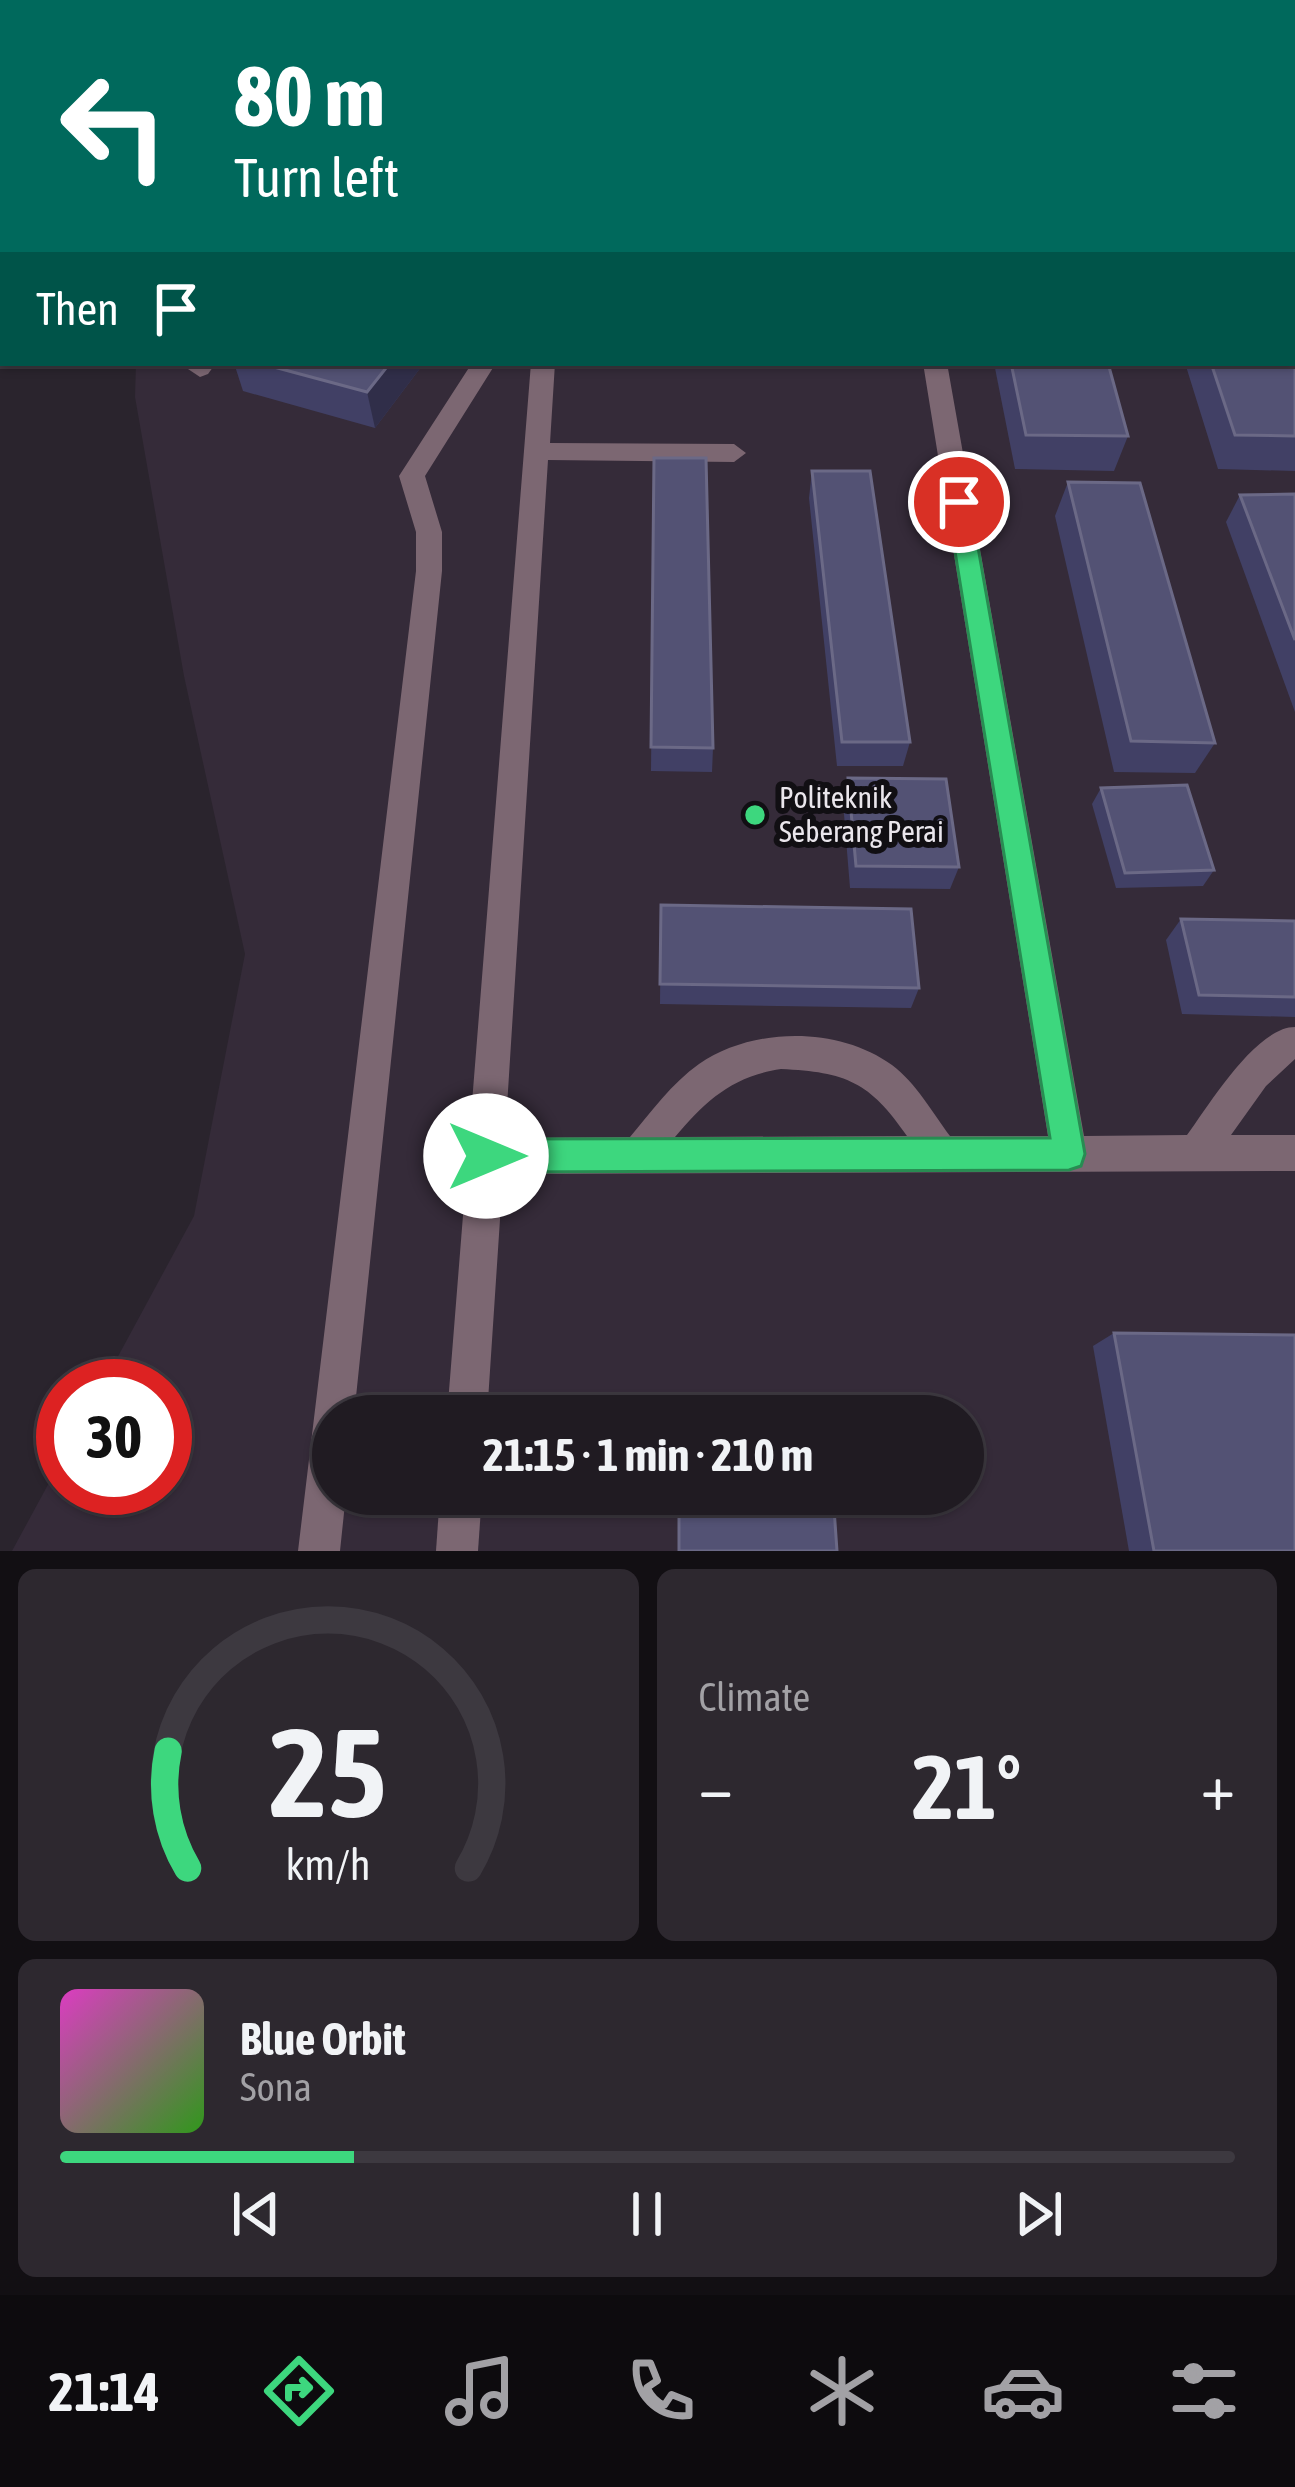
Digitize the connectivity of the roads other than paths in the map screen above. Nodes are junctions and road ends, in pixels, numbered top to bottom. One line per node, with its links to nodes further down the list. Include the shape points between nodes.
1 (482, 366): 13 (street, via 412,476 429,532 429,571)
2 (543, 366): 4 (street)
3 (936, 366): 10 (street)
4 (537, 452): 5 (street); 12 (street)
5 (734, 452)
6 (1295, 1043): 7 (street, via 1285,1043 1254,1074)
7 (1196, 1153): 8 (street); 10 (street)
8 (1295, 1153)
9 (941, 1154): 10 (street); 11 (street); 11 (street, via 883,1080 839,1057 788,1051 742,1055 692,1088)
10 (1069, 1154)
11 (639, 1155): 12 (street)
12 (486, 1156): 14 (street)
13 (336, 1395)
14 (469, 1395)
15 (323, 1515): 17 (street)
16 (460, 1515): 18 (street)
17 (319, 1551)
18 (457, 1551)

